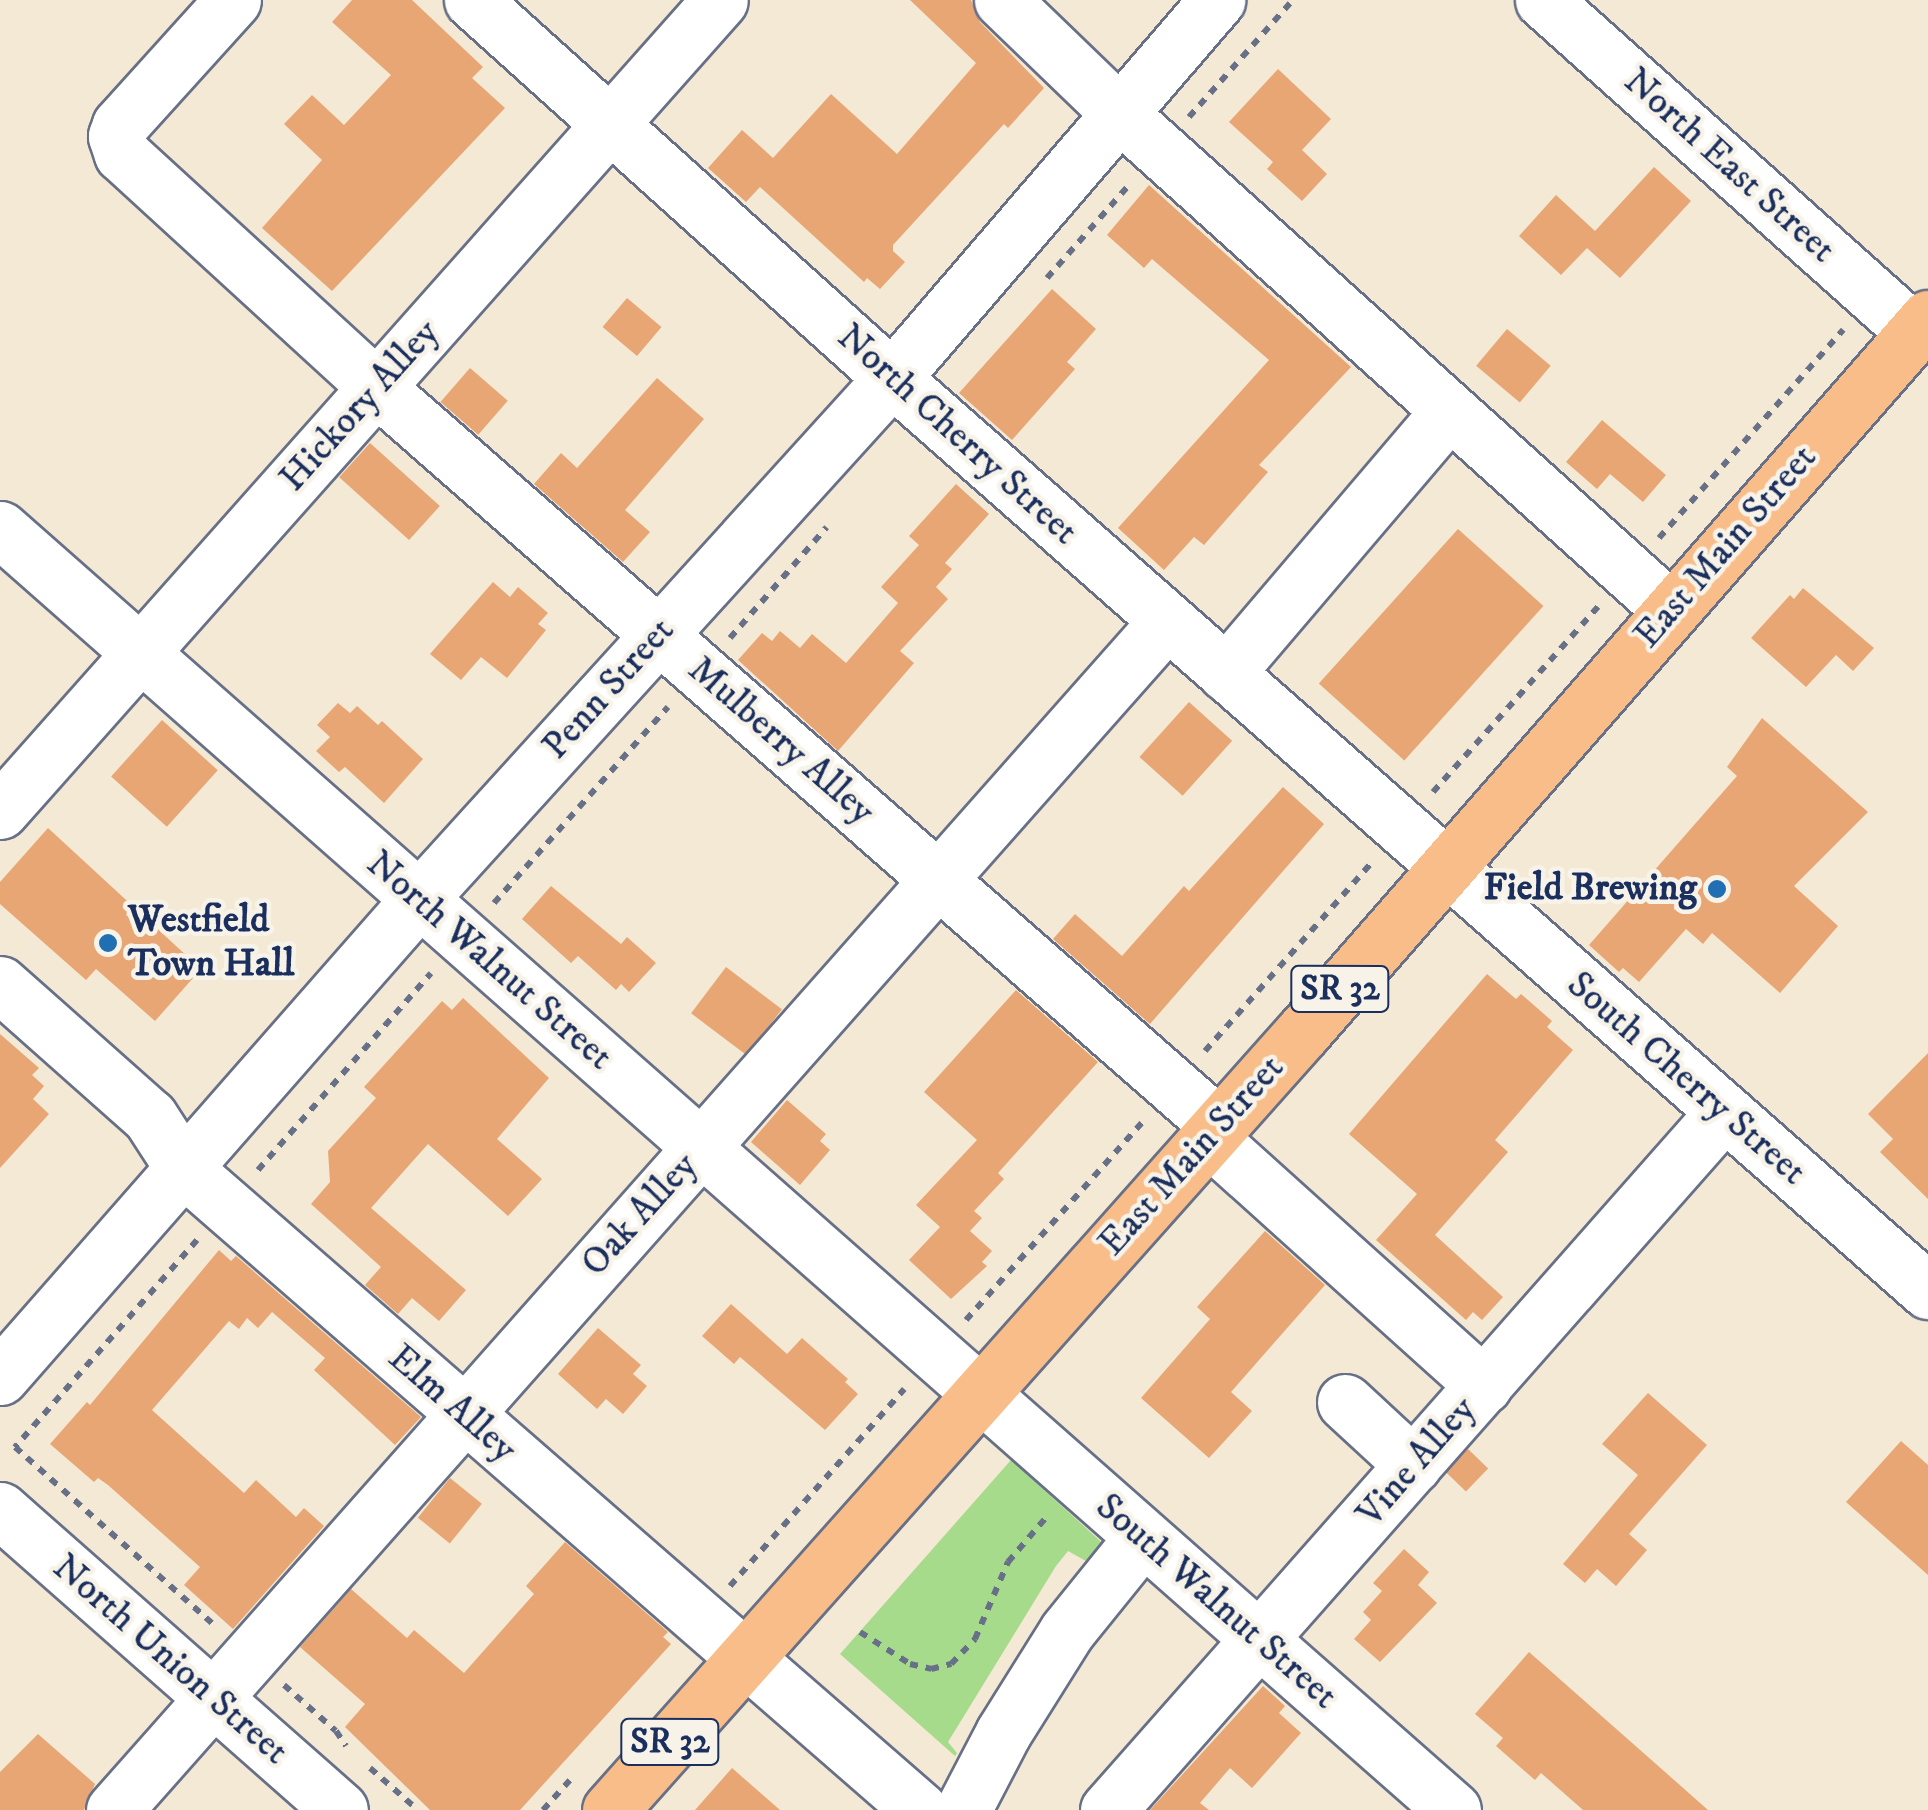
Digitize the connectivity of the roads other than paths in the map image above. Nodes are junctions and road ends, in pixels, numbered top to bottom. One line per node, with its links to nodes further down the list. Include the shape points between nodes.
1 (233, 0): 11 (street, Mulberry Alley, via 120,125 122,154)
2 (472, 0): 8 (street, North Cherry Street)
3 (720, 0): 8 (street, Hickory Alley)
4 (1002, 0): 7 (street)
5 (1217, 0): 7 (street, Penn Street)
6 (1543, 0): 9 (street, North East Street)
7 (1119, 113): 10 (street, Penn Street); 12 (street)
8 (611, 124): 10 (street, North Cherry Street); 11 (street, Hickory Alley)
9 (1922, 325): 14 (main road, East Main Street / SR 32)
10 (892, 378): 15 (street, North Cherry Street); 16 (street, Penn Street)
11 (376, 387): 16 (street, Mulberry Alley); 17 (street, Hickory Alley)
12 (1449, 411): 14 (street); 18 (street)
13 (0, 528): 17 (street, North Walnut Street)
14 (1670, 610): 20 (main road, East Main Street / SR 32)
15 (1167, 621): 18 (street, North Cherry Street); 21 (street, Oak Alley)
16 (658, 634): 21 (street, Mulberry Alley); 22 (street, Penn Street)
17 (141, 654): 19 (street, Hickory Alley); 22 (street, North Walnut Street)
18 (1226, 673): 20 (street, North Cherry Street)
19 (0, 811)
20 (1444, 867): 24 (street, South Cherry Street); 25 (main road, East Main Street / SR 32)
21 (939, 879): 25 (street, Mulberry Alley, via 1174,1086); 26 (street, Oak Alley)
22 (419, 898): 26 (street, North Walnut Street); 27 (street, Penn Street)
23 (0, 984): 27 (street, Elm Alley, via 150,1118)
24 (1724, 1112): 28 (street, South Cherry Street); 30 (street, Vine Alley)
25 (1214, 1132): 30 (street, Mulberry Alley); 31 (main road, East Main Street / SR 32)
26 (700, 1148): 31 (street, North Walnut Street); 33 (street, Oak Alley)
27 (183, 1168): 29 (street, Penn Street); 33 (street, Elm Alley)
28 (1928, 1291)
29 (0, 1377)
30 (1484, 1386): 34 (street, Vine Alley)
31 (978, 1394): 36 (street, South Walnut Street); 38 (main road, East Main Street / SR 32)
32 (1345, 1402): 34 (street)
33 (461, 1413): 38 (street, Elm Alley); 39 (street, Oak Alley)
34 (1413, 1465): 37 (street, Vine Alley)
35 (0, 1510): 39 (street, North Union Street)
36 (1142, 1538): 37 (street, South Walnut Street); 44 (street, via 1067,1631)
37 (1260, 1640): 45 (street, Vine Alley); 46 (street, South Walnut Street)
38 (745, 1656): 40 (main road, East Main Street / SR 32); 43 (street, Elm Alley)
39 (210, 1696): 41 (street, Oak Alley); 42 (street, North Union Street)
40 (595, 1789)
41 (114, 1810)
42 (340, 1810)
43 (920, 1810)
44 (962, 1810)
45 (1108, 1810)
46 (1452, 1810)

